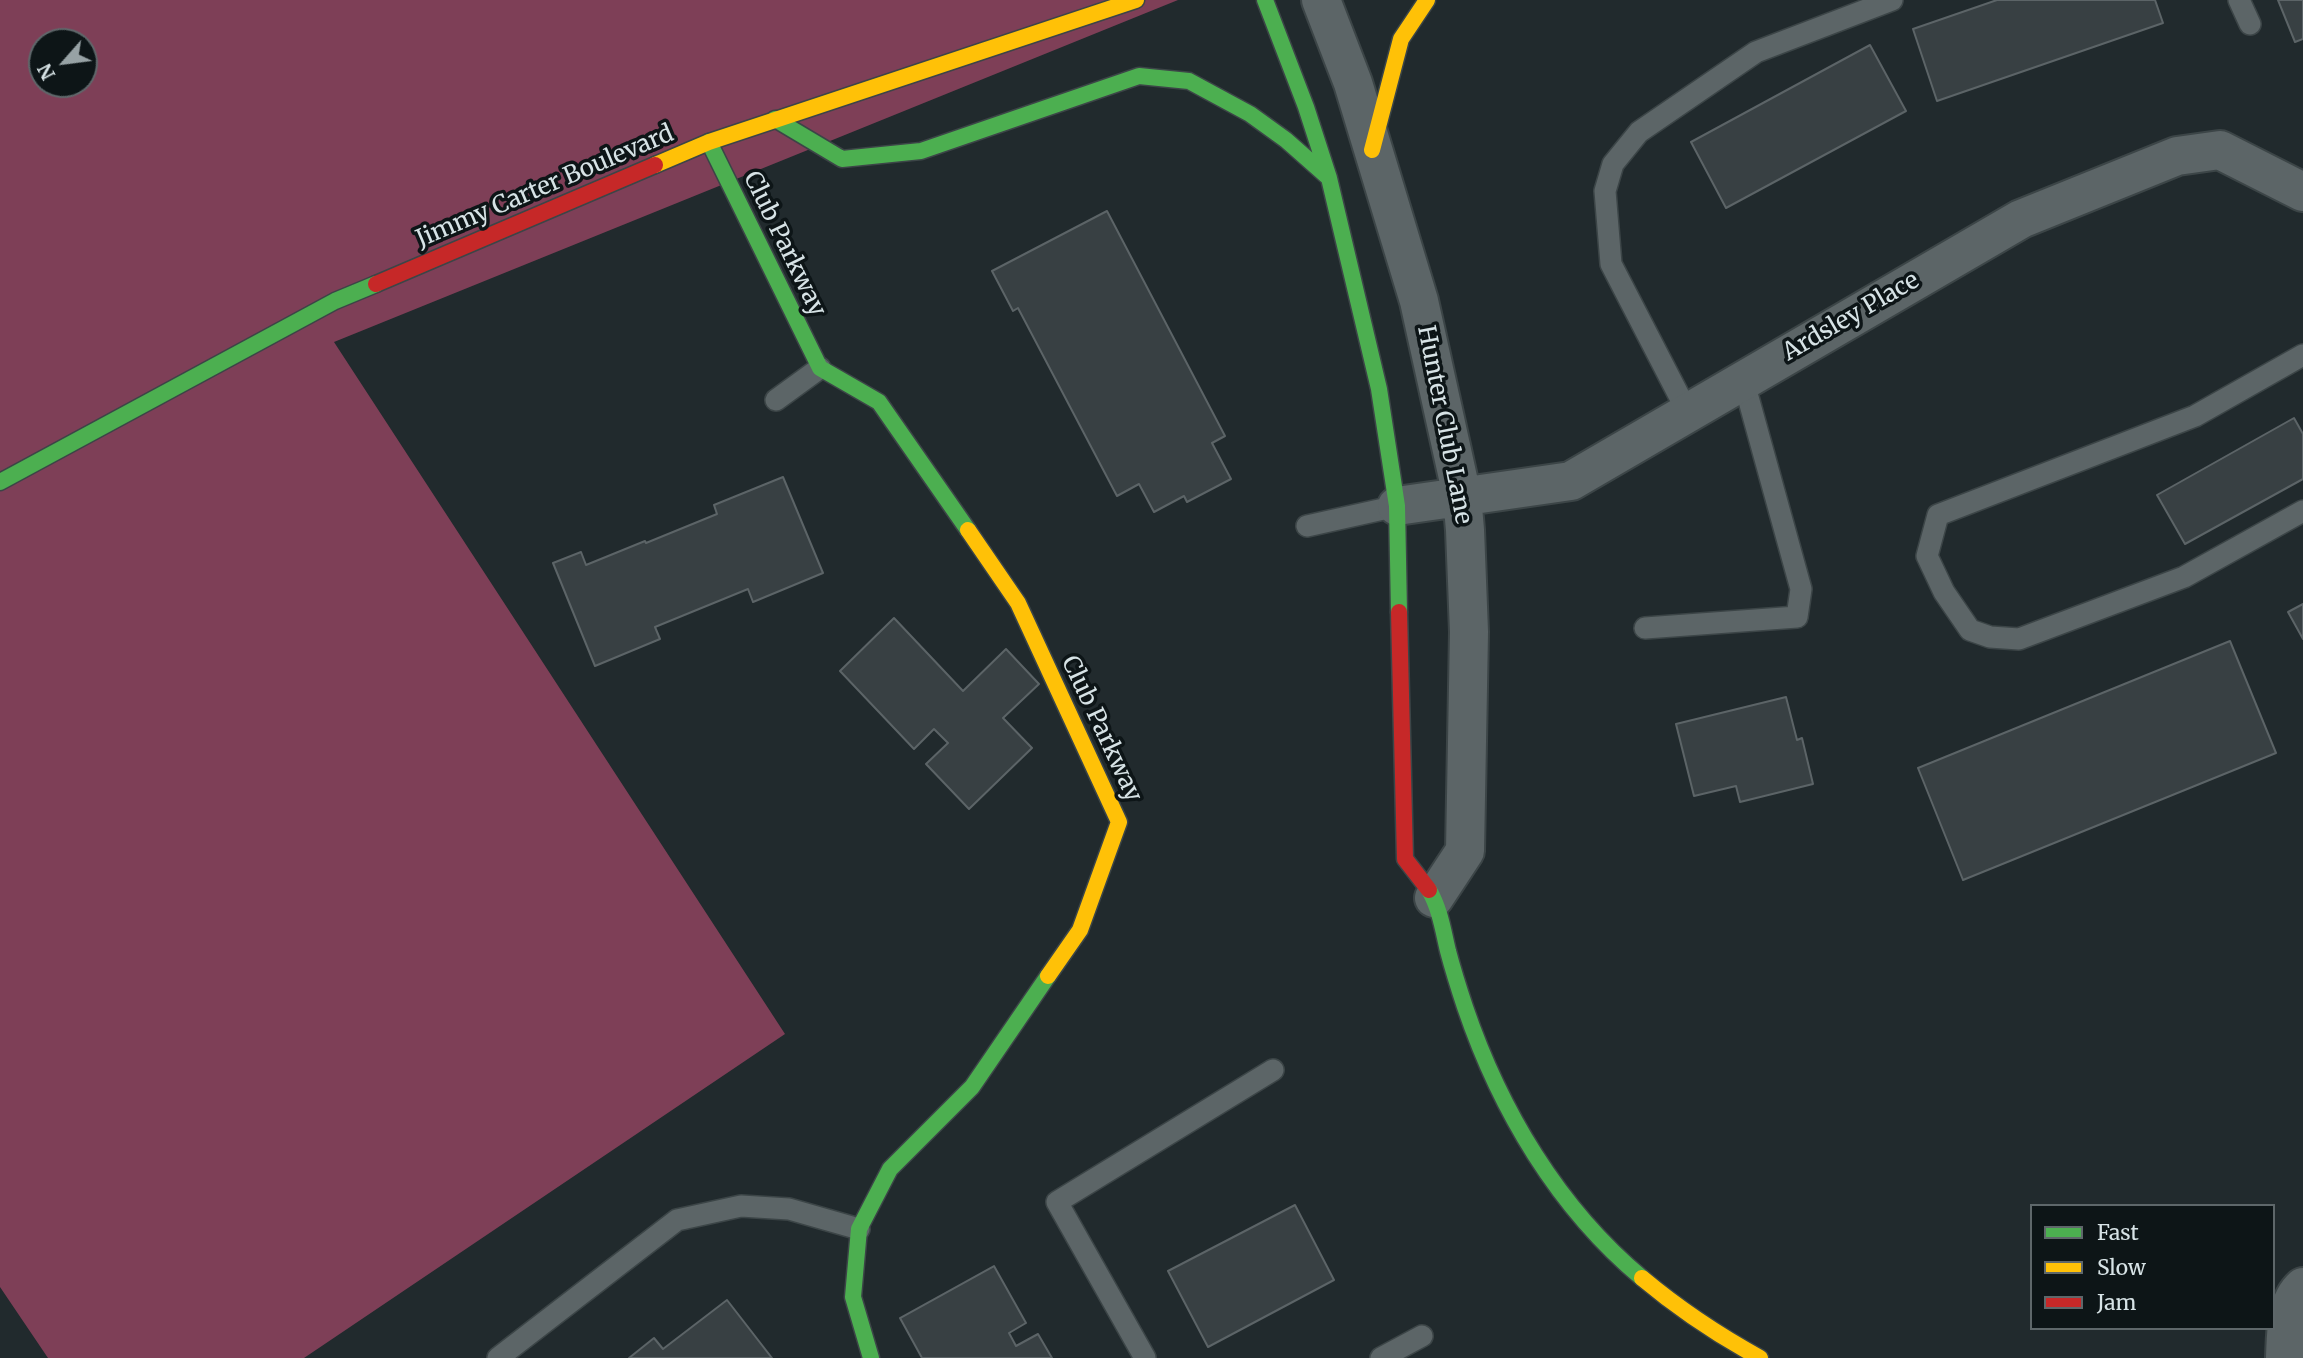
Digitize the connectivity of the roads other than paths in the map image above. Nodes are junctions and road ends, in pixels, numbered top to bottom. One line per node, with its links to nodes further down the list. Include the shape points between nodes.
1 (1136, 0): 8 (street, Jimmy Carter Boulevard)
2 (1265, 0): 11 (street)
3 (1321, 0): 10 (street, Hunter Club Lane, via 1353,83)
4 (1427, 0): 10 (street, via 1402,39)
5 (1892, 0): 17 (lane, via 1756,52 1639,132 1613,164 1605,191 1611,264)
6 (2239, 0): 7 (lane)
7 (2250, 24)
8 (775, 119): 9 (street, Jimmy Carter Boulevard); 11 (street, via 842,159 868,157 921,152 1139,76 1189,80 1250,114)
9 (709, 142): 14 (street, Club Parkway); 18 (street, Jimmy Carter Boulevard, via 335,301)
10 (1372, 150): 19 (street, Hunter Club Lane, via 1419,301)
11 (1329, 178): 20 (street, via 1379,389)
12 (2303, 192): 15 (street, Ardsley Place, via 2220,150 2177,156 2021,219)
13 (2303, 355): 21 (lane, via 2195,416 1938,515 1927,556 1970,630 2019,639 2185,577)
14 (820, 368): 16 (lane); 26 (street, Club Parkway, via 879,402 1018,603 1119,822 1080,930 972,1087 890,1169)
15 (1743, 379): 17 (street, Ardsley Place); 23 (lane, via 1801,589 1797,617)
16 (776, 400)
17 (1688, 413): 19 (street, Ardsley Place, via 1571,481)
18 (0, 482)
19 (1462, 496): 20 (street, Ardsley Place); 24 (street, Hunter Club Lane, via 1469,632 1465,851)
20 (1397, 506): 22 (lane); 24 (street, via 1405,859)
21 (2303, 511)
22 (1307, 526)
23 (1645, 628)
24 (1434, 898): 33 (street, via 1485,1060 1517,1127 1558,1187 1609,1247 1668,1301)
25 (1273, 1070): 31 (lane, via 1057,1202)
26 (859, 1228): 29 (lane, via 789,1209 741,1206 677,1220); 30 (street, Club Parkway, via 853,1297)
27 (2303, 1287): 34 (street, via 2295,1294 2289,1316)
28 (1422, 1336): 32 (lane)
29 (498, 1358)
30 (871, 1358)
31 (1145, 1358)
32 (1381, 1358)
33 (1760, 1358)
34 (2285, 1358)

